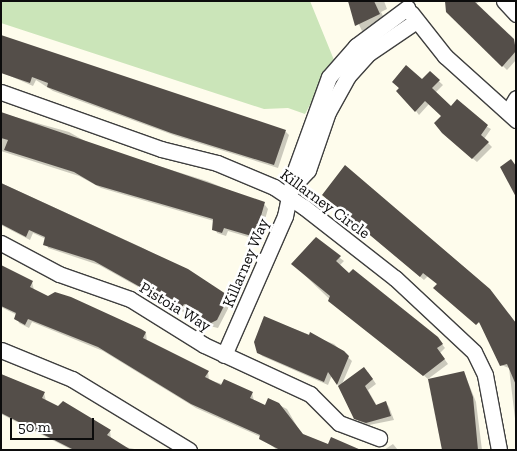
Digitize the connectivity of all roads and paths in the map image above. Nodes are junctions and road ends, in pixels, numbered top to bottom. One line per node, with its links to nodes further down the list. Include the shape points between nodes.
1 (504, 1): 3 (street)
2 (405, 4): 4 (street); 8 (street, Killarney Way, via 356,46 329,78 294,173)
3 (516, 14)
4 (416, 20): 7 (street, via 462,73); 8 (street, Killarney Way, via 369,53 348,76 328,112 308,170)
5 (1, 92): 8 (street, Killarney Circle, via 161,149 217,163)
6 (516, 98): 7 (street)
7 (512, 116)
8 (293, 191): 11 (street, Killarney Way); 14 (street, Killarney Circle, via 395,278 474,352 485,375)
9 (1, 243): 11 (street, Pistoia Way, via 59,274 130,300)
10 (1, 350): 13 (street, via 72,379)
11 (224, 355): 12 (street, Pistoia Way, via 310,394 339,423)
12 (379, 438)
13 (189, 450)
14 (498, 450)

